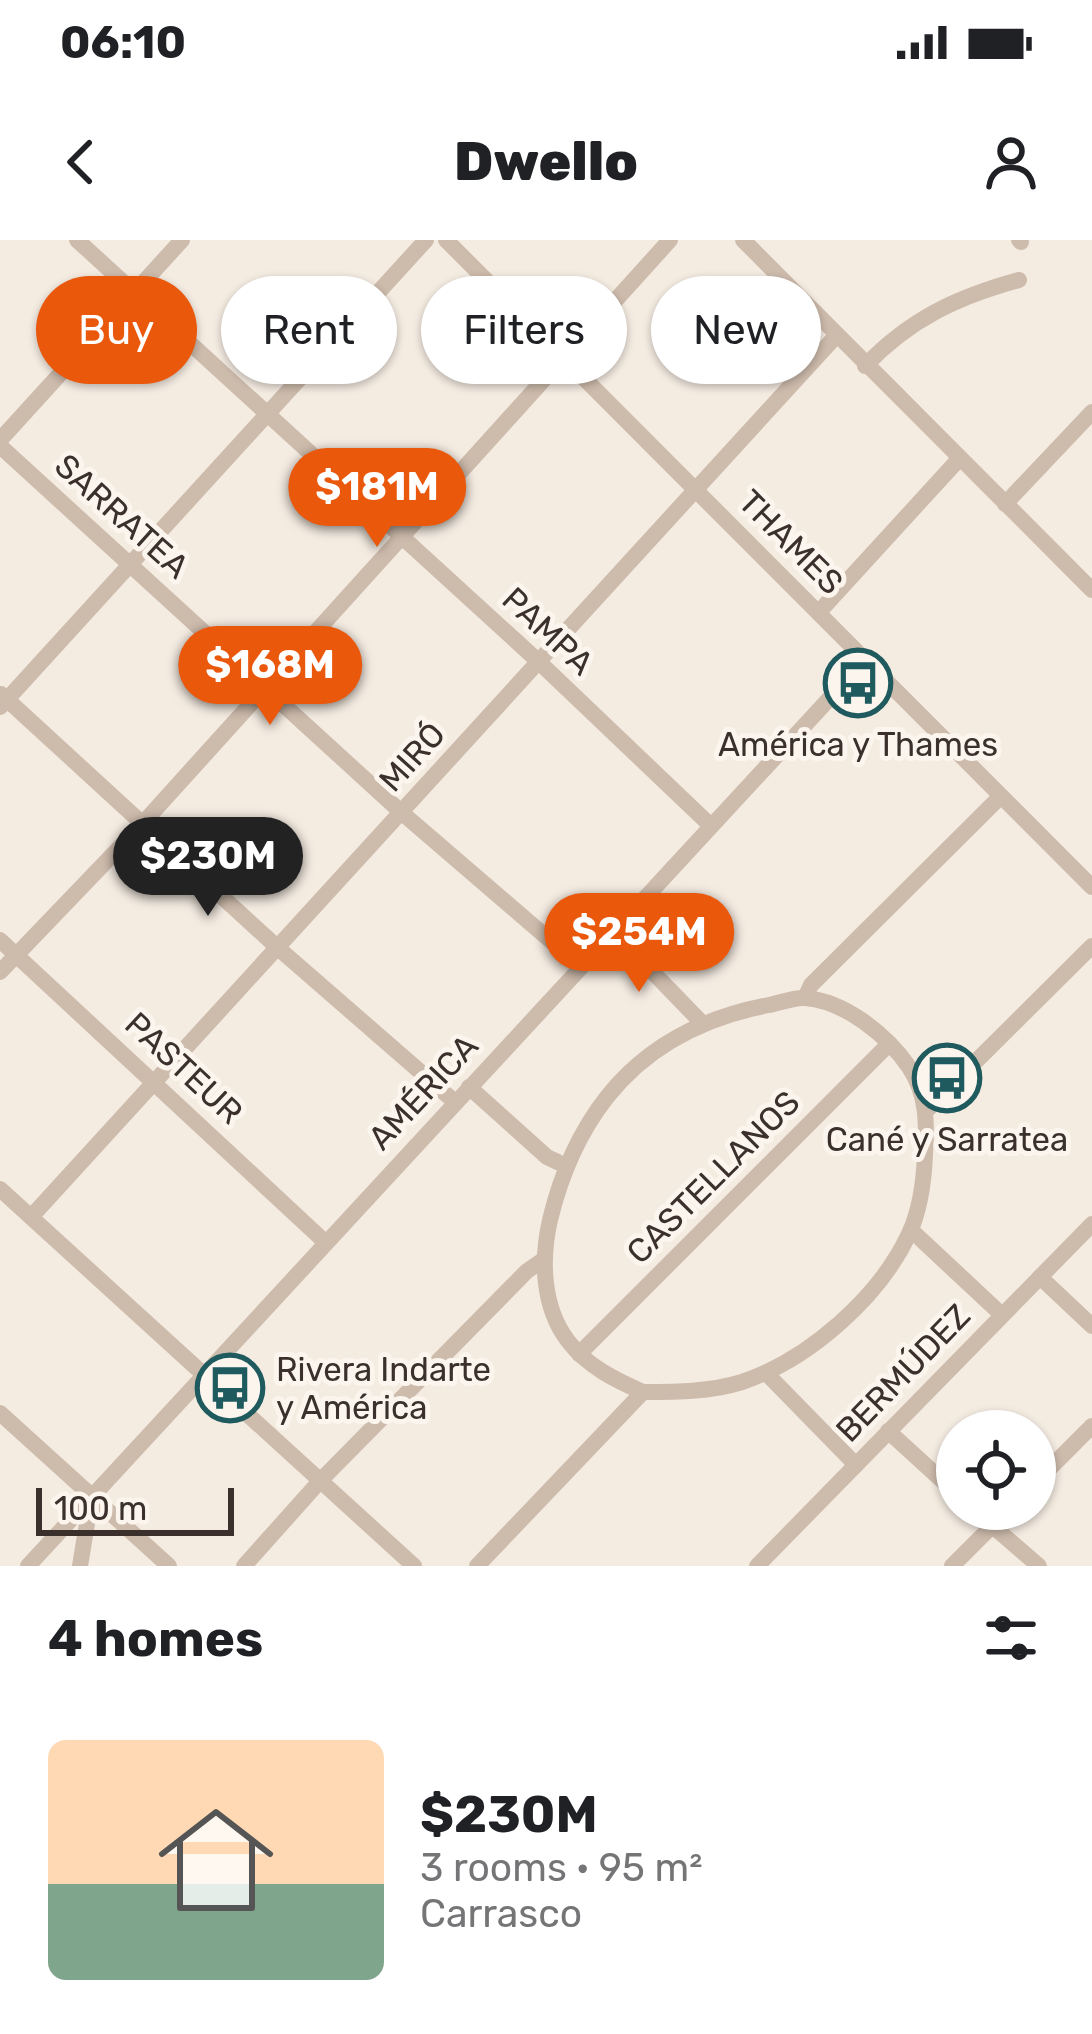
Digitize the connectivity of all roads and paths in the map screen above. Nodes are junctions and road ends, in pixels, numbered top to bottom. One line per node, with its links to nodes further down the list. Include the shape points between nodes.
1 (77, 240): 7 (street, PAMPA)
2 (182, 240): 8 (street)
3 (426, 240): 19 (street)
4 (446, 240): 9 (street, THAMES)
5 (670, 240): 11 (street)
6 (742, 240): 12 (street)
7 (117, 276)
8 (148, 276)
9 (482, 276)
10 (1019, 280): 14 (street, via 913,324)
11 (627, 287)
12 (836, 336): 14 (street); 22 (street, MIRÓ)
13 (197, 348): 19 (street, PAMPA)
14 (865, 366): 21 (street)
15 (52, 384): 20 (street)
16 (539, 384): 24 (street)
17 (591, 384): 22 (street, THAMES)
18 (1092, 412): 23 (street)
19 (268, 413): 24 (street, PAMPA); 25 (street)
20 (0, 443): 25 (street, SARRATEA)
21 (959, 459): 23 (street); 27 (street)
22 (697, 490): 27 (street, THAMES); 29 (street, MIRÓ)
23 (1005, 504): 26 (street)
24 (400, 536): 29 (street, PAMPA); 30 (street)
25 (131, 564): 30 (street, SARRATEA); 31 (street)
26 (1092, 590)
27 (819, 611): 28 (street, THAMES)
28 (865, 660): 32 (street, THAMES); 35 (street, AMÉRICA)
29 (539, 662): 33 (street, MIRÓ); 35 (street, PAMPA)
30 (266, 688): 33 (street, SARRATEA); 34 (street)
31 (2, 700): 34 (street)
32 (1000, 797): 36 (street, THAMES); 44 (street)
33 (401, 812): 40 (street, MIRÓ); 42 (street, SARRATEA)
34 (144, 822): 40 (street); 41 (street)
35 (710, 825): 37 (street, AMÉRICA)
36 (1092, 887)
37 (613, 932): 42 (street, AMÉRICA); 45 (street)
38 (0, 940): 41 (street, PASTEUR)
39 (1092, 946): 50 (street)
40 (278, 948): 47 (street, MIRÓ); 49 (street)
41 (16, 954): 43 (street); 47 (street, PASTEUR)
42 (580, 966): 48 (street, AMÉRICA)
43 (0, 972)
44 (805, 998): 45 (street); 46 (street, via 862,1019)
45 (702, 1023): 51 (street, via 620,1082)
46 (890, 1044): 50 (street); 61 (street, CASTELLANOS)
47 (156, 1082): 53 (street, MIRÓ); 56 (street, PASTEUR)
48 (469, 1087): 49 (street, AMÉRICA); 51 (street)
49 (455, 1102): 56 (street, AMÉRICA)
50 (926, 1111): 55 (street, via 924,1181)
51 (566, 1166): 57 (street)
52 (3, 1198): 53 (street)
53 (31, 1217): 63 (street)
54 (1092, 1224): 58 (street, BERMÚDEZ)
55 (911, 1230): 59 (street); 62 (street, via 855,1306)
56 (325, 1242): 63 (street, AMÉRICA)
57 (543, 1260): 61 (street, via 558,1325); 71 (street)
58 (1040, 1276): 59 (street, BERMÚDEZ); 60 (street)
59 (1002, 1315): 67 (street, BERMÚDEZ)
60 (1092, 1326)
61 (579, 1354): 64 (street)
62 (766, 1373): 64 (street, via 715,1388); 69 (street)
63 (202, 1375): 71 (street); 72 (street, AMÉRICA)
64 (643, 1392): 80 (street)
65 (0, 1413): 72 (street)
66 (1092, 1426): 68 (street)
67 (888, 1431): 69 (street, BERMÚDEZ); 70 (street)
68 (1056, 1462)
69 (856, 1465): 81 (street, BERMÚDEZ)
70 (936, 1475)
71 (320, 1481): 78 (street); 79 (street)
72 (91, 1498): 75 (street, AMÉRICA); 76 (street); 77 (street)
73 (988, 1530): 82 (street)
74 (997, 1530): 83 (street)
75 (28, 1566)
76 (80, 1566)
77 (169, 1566)
78 (244, 1566)
79 (414, 1566)
80 (477, 1566)
81 (758, 1566)
82 (952, 1566)
83 (1039, 1566)

